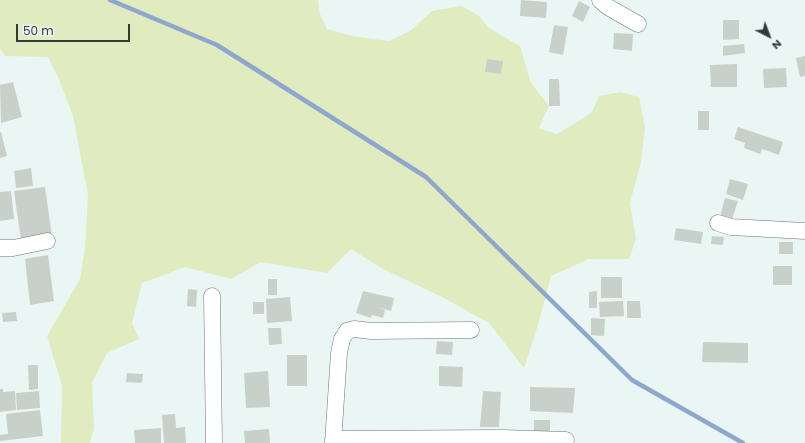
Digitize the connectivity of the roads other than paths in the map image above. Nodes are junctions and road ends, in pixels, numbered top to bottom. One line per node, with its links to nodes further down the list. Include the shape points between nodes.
1 (600, 0): 2 (street, via 608,8)
2 (638, 24)
3 (718, 224): 4 (street)
4 (805, 231)
5 (47, 241): 6 (street)
6 (0, 248)
7 (212, 296): 11 (street)
8 (470, 330): 10 (street, via 347,331 339,353)
9 (566, 440): 10 (street, via 502,438)
10 (333, 441)
11 (214, 443)

